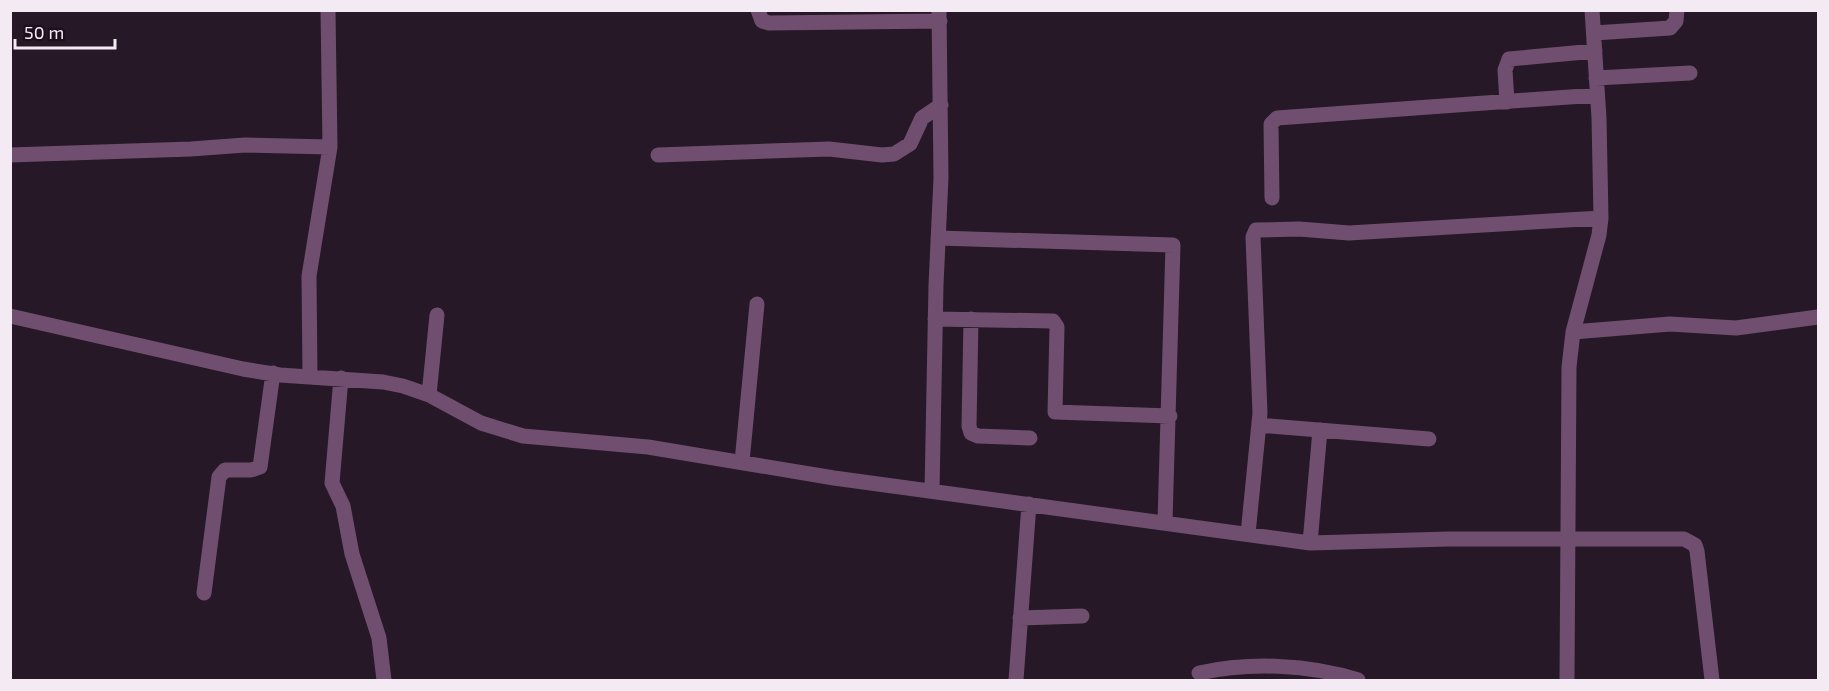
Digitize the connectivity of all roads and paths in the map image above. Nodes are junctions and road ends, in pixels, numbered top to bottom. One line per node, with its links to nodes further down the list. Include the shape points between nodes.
1 (328, 10): 13 (street)
2 (758, 10): 5 (street, via 762,21 768,23)
3 (1592, 10): 6 (street)
4 (1677, 10): 6 (street, via 1676,21 1670,28)
5 (940, 16): 12 (street)
6 (1594, 33): 7 (street)
7 (1595, 51): 9 (street); 11 (street, via 1509,59 1505,70)
8 (1690, 73): 9 (street)
9 (1596, 78): 10 (street)
10 (1598, 95): 11 (street); 17 (street)
11 (1507, 102): 16 (street, via 1277,118 1270,124)
12 (941, 105): 14 (street, via 922,118 910,144 894,154 829,149); 18 (street)
13 (330, 147): 15 (street, via 245,145); 27 (street, via 309,276)
14 (658, 154)
15 (10, 155)
16 (1272, 198)
17 (1601, 218): 25 (street); 31 (street, via 1348,233 1256,230 1253,237)
18 (938, 238): 23 (street); 30 (street, via 1173,245)
19 (757, 304): 35 (street)
20 (437, 315): 29 (street)
21 (10, 316): 26 (street)
22 (1818, 317): 25 (street, via 1736,328 1670,324)
23 (935, 319): 24 (street); 36 (street)
24 (971, 319): 30 (street, via 1056,323 1055,412); 33 (street, via 971,433)
25 (1573, 332): 40 (street)
26 (273, 373): 27 (street); 42 (street, via 261,467 225,470 219,477)
27 (310, 376): 28 (street)
28 (341, 378): 29 (street, via 383,382); 47 (street, via 332,483 343,506 352,554 379,638)
29 (429, 395): 35 (street, via 481,423 523,436 648,447)
30 (1170, 416): 38 (street)
31 (1258, 424): 32 (street); 39 (street)
32 (1320, 430): 34 (street); 41 (street)
33 (1030, 438)
34 (1429, 439)
35 (742, 462): 36 (street)
36 (932, 491): 37 (street)
37 (1029, 504): 38 (street); 44 (street)
38 (1166, 522): 39 (street)
39 (1248, 534): 41 (street)
40 (1566, 540): 41 (street); 50 (street); 51 (street, via 1684,539 1695,545)
41 (1310, 543)
42 (204, 593)
43 (1082, 616): 44 (street)
44 (1020, 618): 48 (street)
45 (1199, 673): 46 (street, via 1242,666)
46 (1330, 677): 49 (street)
47 (384, 681)
48 (1016, 681)
49 (1358, 681)
50 (1567, 681)
51 (1712, 681)

